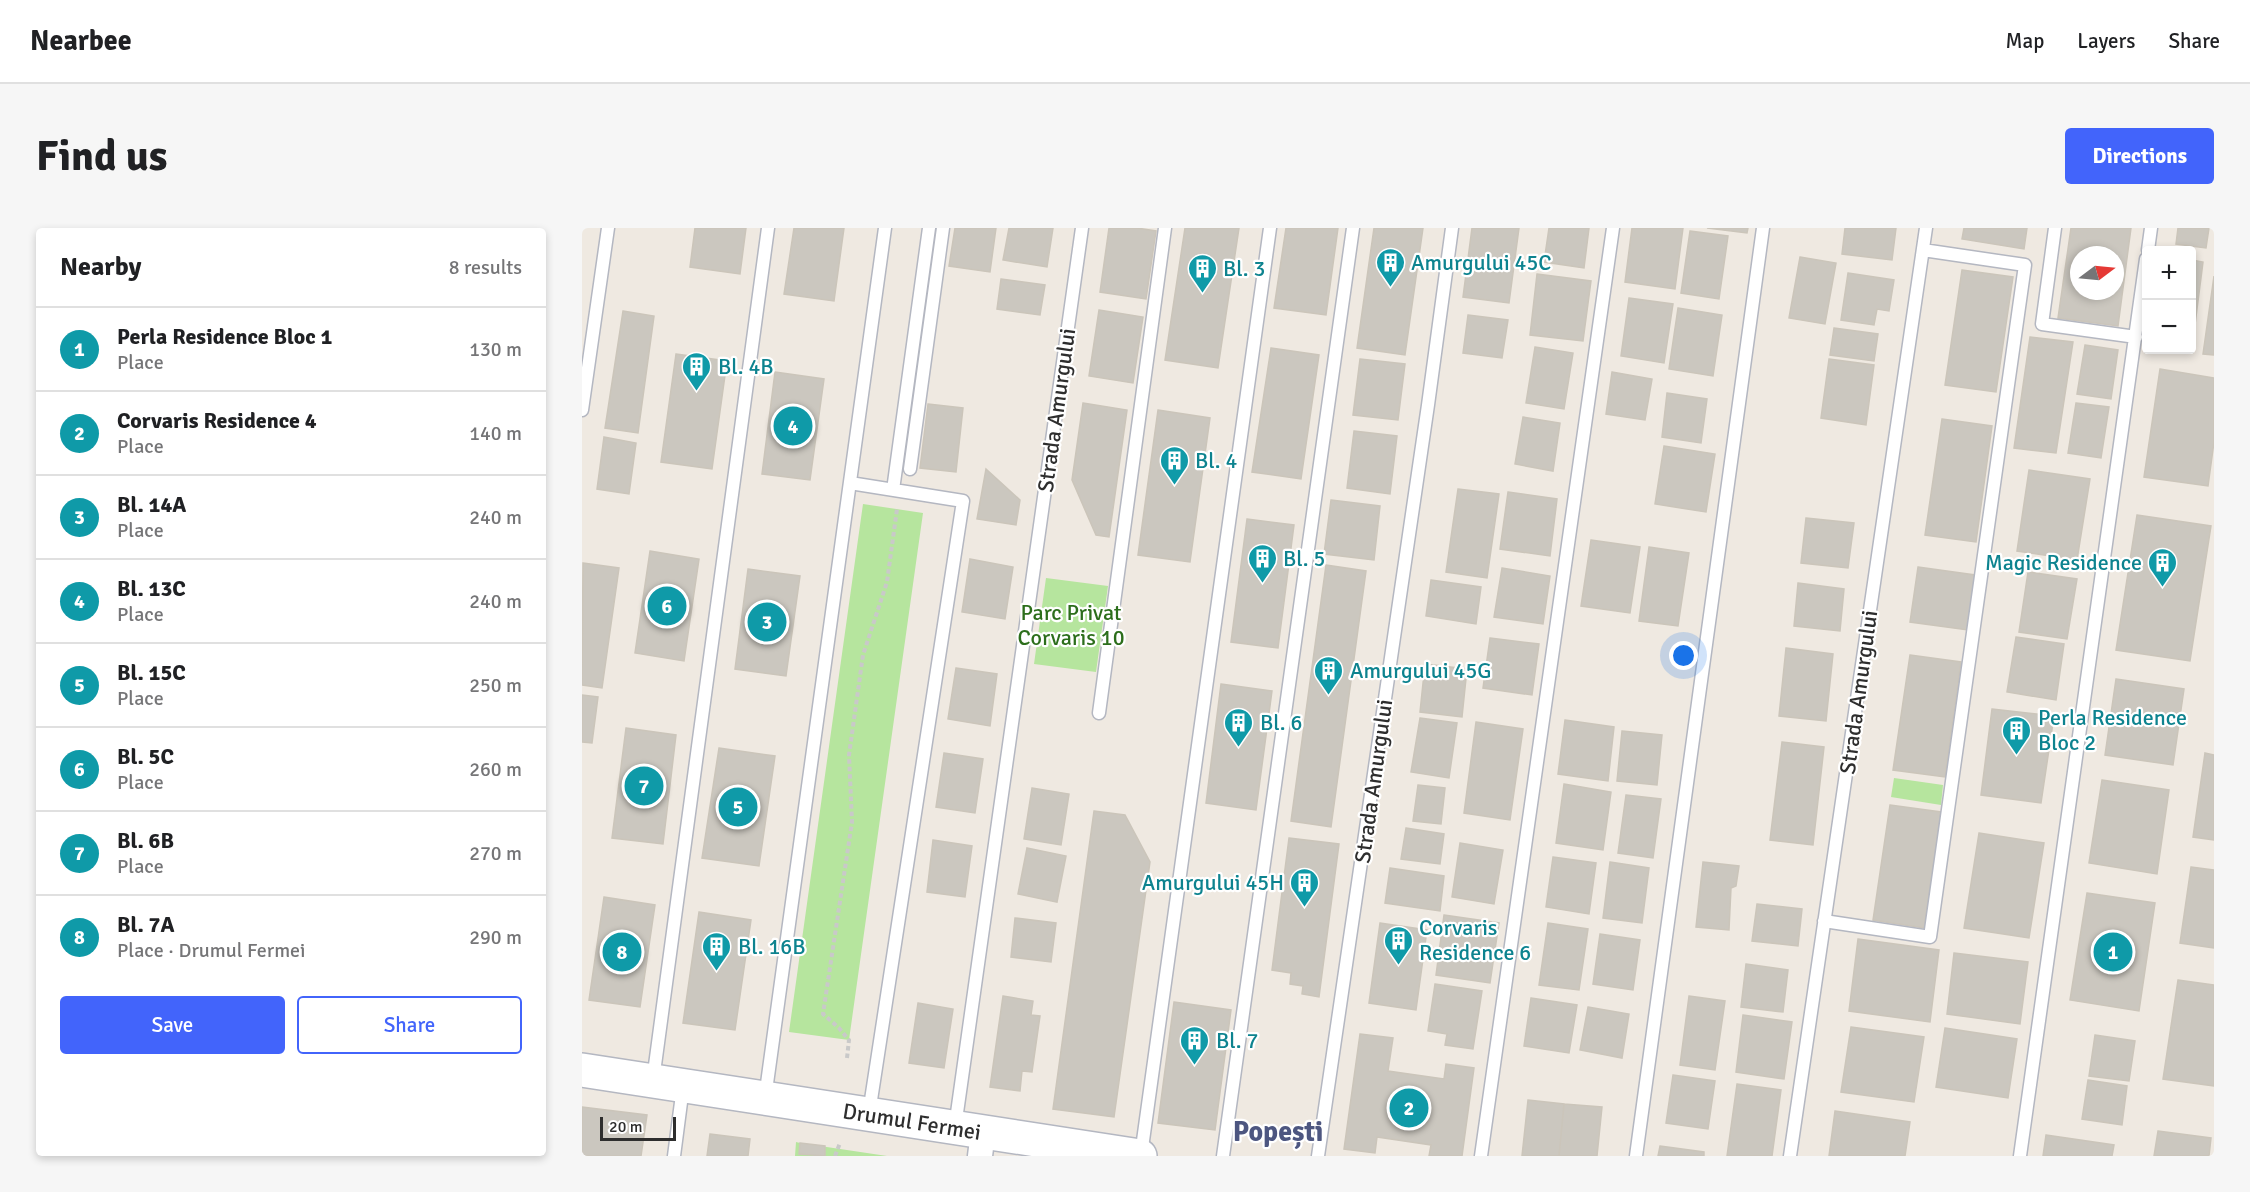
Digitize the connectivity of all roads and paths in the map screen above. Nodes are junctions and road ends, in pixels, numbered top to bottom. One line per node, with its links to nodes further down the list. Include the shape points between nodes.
1 (608, 228): 20 (lane)
2 (768, 228): 29 (lane)
3 (885, 228): 22 (lane)
4 (929, 228): 23 (lane)
5 (943, 228): 21 (lane)
6 (1082, 228): 32 (lane, Strada Amurgului)
7 (1165, 228): 25 (lane)
8 (1270, 228): 36 (lane)
9 (1353, 228): 37 (lane)
10 (1452, 228): 38 (lane, Strada Amurgului)
11 (1613, 228): 39 (lane)
12 (1763, 228): 40 (lane)
13 (1926, 228): 17 (lane, Strada Amurgului)
14 (2055, 228): 19 (lane, via 2042,324)
15 (2151, 228): 16 (lane)
16 (2149, 246)
17 (1923, 250): 26 (lane, Strada Amurgului); 26 (lane, via 2025,265 1930,937)
18 (2142, 290): 19 (lane)
19 (2136, 337): 42 (lane)
20 (582, 410)
21 (910, 469)
22 (850, 483): 23 (lane); 30 (lane)
23 (893, 490): 31 (lane, via 963,501)
24 (897, 509): 27 (path, via 887,582 863,655 849,755 852,822 823,1014 849,1040)
25 (1099, 713)
26 (1824, 921): 41 (lane, Strada Amurgului)
27 (847, 1058)
28 (582, 1070): 29 (street, Drumul Fermei)
29 (668, 1084): 30 (street, Drumul Fermei); 34 (lane)
30 (765, 1099): 31 (street, Drumul Fermei)
31 (869, 1114): 32 (street, Drumul Fermei)
32 (972, 1138): 36 (street, Drumul Fermei)
33 (840, 1143): 35 (path)
34 (674, 1156)
35 (835, 1156)
36 (1141, 1156)
37 (1223, 1156)
38 (1318, 1156)
39 (1481, 1156)
40 (1636, 1156)
41 (1790, 1156)
42 (2020, 1156)

